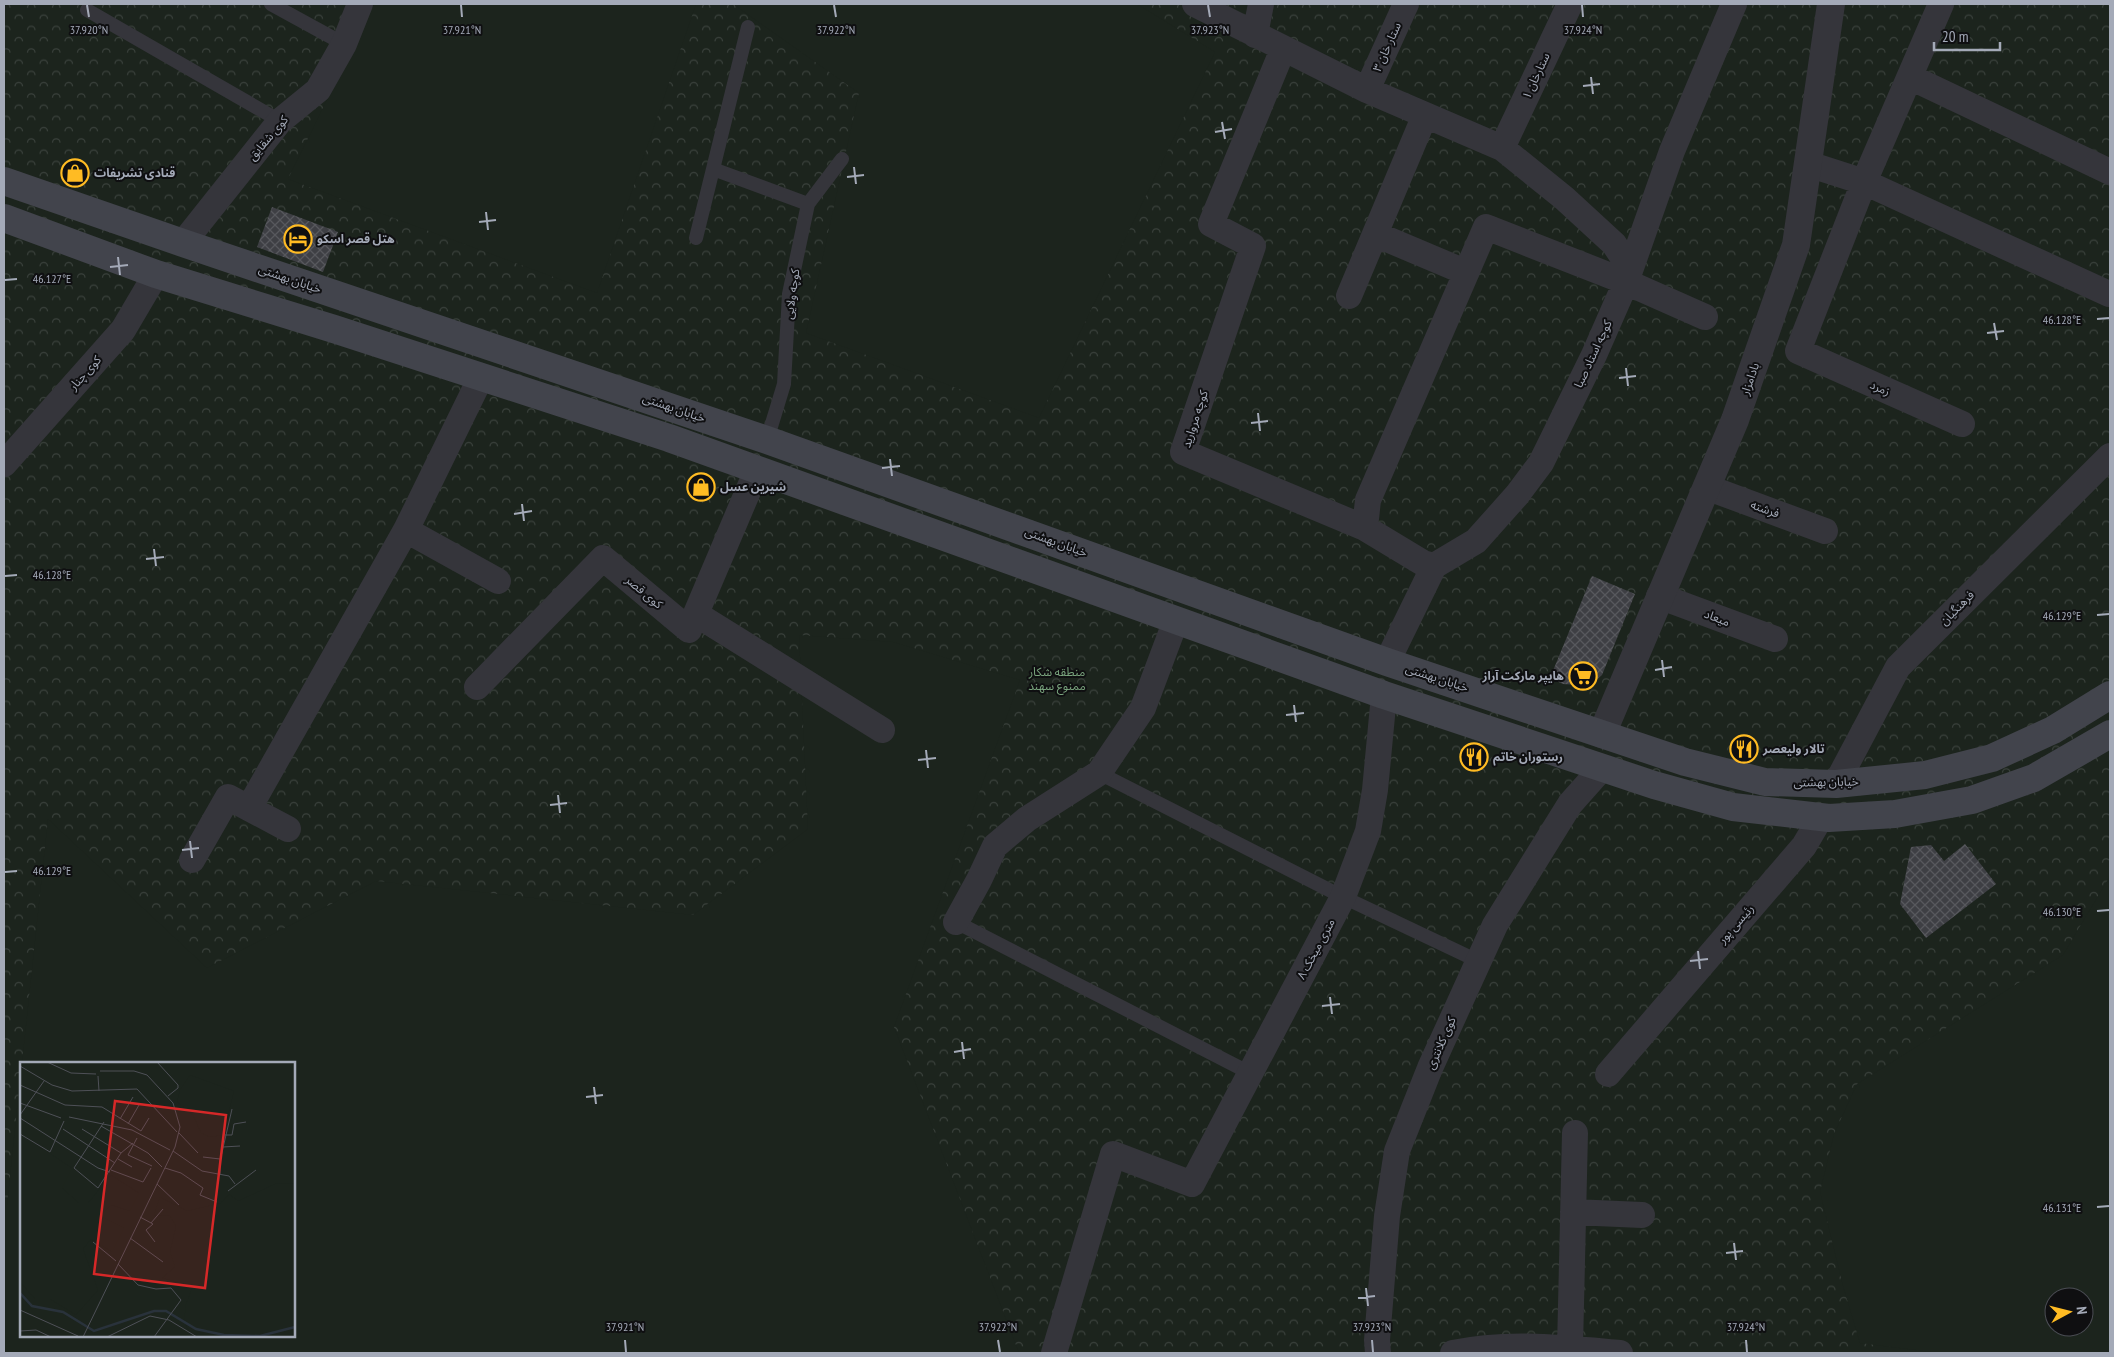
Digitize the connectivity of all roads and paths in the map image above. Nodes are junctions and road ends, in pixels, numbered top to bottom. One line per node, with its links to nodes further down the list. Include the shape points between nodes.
1 (272, 4): 13 (lane)
2 (360, 4): 13 (street, کوی شقایق)
3 (1195, 4): 12 (street)
4 (1261, 4): 12 (street)
5 (1406, 4): 16 (street, ستار خان ۳)
6 (1570, 4): 19 (street, ستارخان ۱)
7 (1734, 4): 33 (street, کوچه استاد صبا, via 1672,151)
8 (1831, 4): 21 (street, بادامزار)
9 (1941, 4): 15 (street)
10 (86, 10): 18 (lane)
11 (748, 27): 22 (lane)
12 (1255, 36): 14 (street)
13 (344, 44): 18 (street, کوی شقایق, via 318,90)
14 (1283, 49): 16 (street); 44 (street, کوچه مروارید, via 1211,224 1253,246 1183,452)
15 (1910, 77): 23 (street); 25 (street)
16 (1367, 90): 17 (street)
17 (1425, 115): 19 (street); 28 (street)
18 (280, 121): 30 (street, کوی شقایق)
19 (1502, 148): 33 (street, via 1614,244)
20 (842, 159): 26 (lane, کوچه ولایی)
21 (1808, 164): 25 (street); 43 (street, بادامزار, via 1796,245 1736,420)
22 (713, 169): 26 (lane); 29 (lane)
23 (2110, 172)
24 (4, 181): 30 (main road, خیابان بهشتی)
25 (1864, 182): 34 (street); 38 (street, زمرد, via 1798,352)
26 (808, 204): 39 (lane, کوچه ولایی, via 790,294 784,384)
27 (4, 218): 32 (main road)
28 (1375, 234): 31 (street); 35 (street)
29 (696, 238)
30 (183, 244): 39 (main road, خیابان بهشتی)
31 (1465, 272): 33 (street, via 1486,227); 44 (street, via 1368,500)
32 (156, 274): 37 (main road); 41 (street, کوی چنار, via 124,330)
33 (1628, 275): 36 (street); 47 (street, کوچه استاد صبا, via 1594,355 1541,463 1476,540)
34 (2109, 294)
35 (1349, 296)
36 (1705, 317)
37 (481, 377): 42 (main road); 45 (street)
38 (1962, 424)
39 (767, 440): 53 (main road, خیابان بهشتی)
40 (2110, 456): 63 (street, فرهنگیان, via 1898,667)
41 (4, 464)
42 (757, 470): 50 (street, کوی قصر); 51 (main road)
43 (1706, 487): 46 (street, فرشته); 49 (street, بادامزار)
44 (1364, 528): 47 (street, via 1423,563)
45 (406, 530): 48 (street); 64 (street)
46 (1824, 531)
47 (1434, 566): 53 (street)
48 (498, 581)
49 (1659, 596): 52 (street, میعاد); 58 (street, بادامزار)
50 (696, 614): 54 (street, کوی قصر, via 689,630 603,558); 57 (street)
51 (1176, 620): 55 (main road); 62 (street, via 1143,708)
52 (1775, 639)
53 (1387, 662): 58 (main road, خیابان بهشتی)
54 (477, 687)
55 (1384, 695): 60 (main road); 68 (street, ۸ متری میخک, via 1368,832)
56 (2110, 695): 63 (main road, خیابان بهشتی, via 2053,730 1992,758 1926,775)
57 (882, 730)
58 (1602, 734): 60 (main road, via 1570,729 1561,740 1563,750); 61 (main road, via 1631,750 1629,763 1622,768); 63 (main road, خیابان بهشتی, via 1685,762 1764,782)
59 (2110, 734): 65 (main road, via 2034,778 1972,800 1895,814)
60 (1572, 758): 61 (main road)
61 (1605, 769): 65 (main road, via 1733,807); 70 (street, کوی کلانتری, via 1570,804 1539,850)
62 (1099, 773): 68 (lane); 69 (street, via 1027,818 995,846)
63 (1836, 784)
64 (249, 808): 66 (street); 67 (street, via 228,797)
65 (1821, 817): 72 (street, رئیسی پور, via 1804,846)
66 (288, 829)
67 (192, 860)
68 (1343, 897): 70 (lane); 71 (street, ۸ متری میخک)
69 (956, 922): 71 (lane)
70 (1478, 961): 78 (street, کوی کلانتری, via 1397,1150 1386,1225)
71 (1250, 1073): 77 (street, ۸ متری میخک, via 1192,1184 1113,1154)
72 (1608, 1074)
73 (1575, 1133): 74 (street)
74 (1573, 1212): 75 (street); 76 (street)
75 (1642, 1215)
76 (1570, 1348): 79 (street, via 1514,1347); 80 (street)
77 (1054, 1353)
78 (1378, 1353)
79 (1453, 1353)
80 (1620, 1353)

